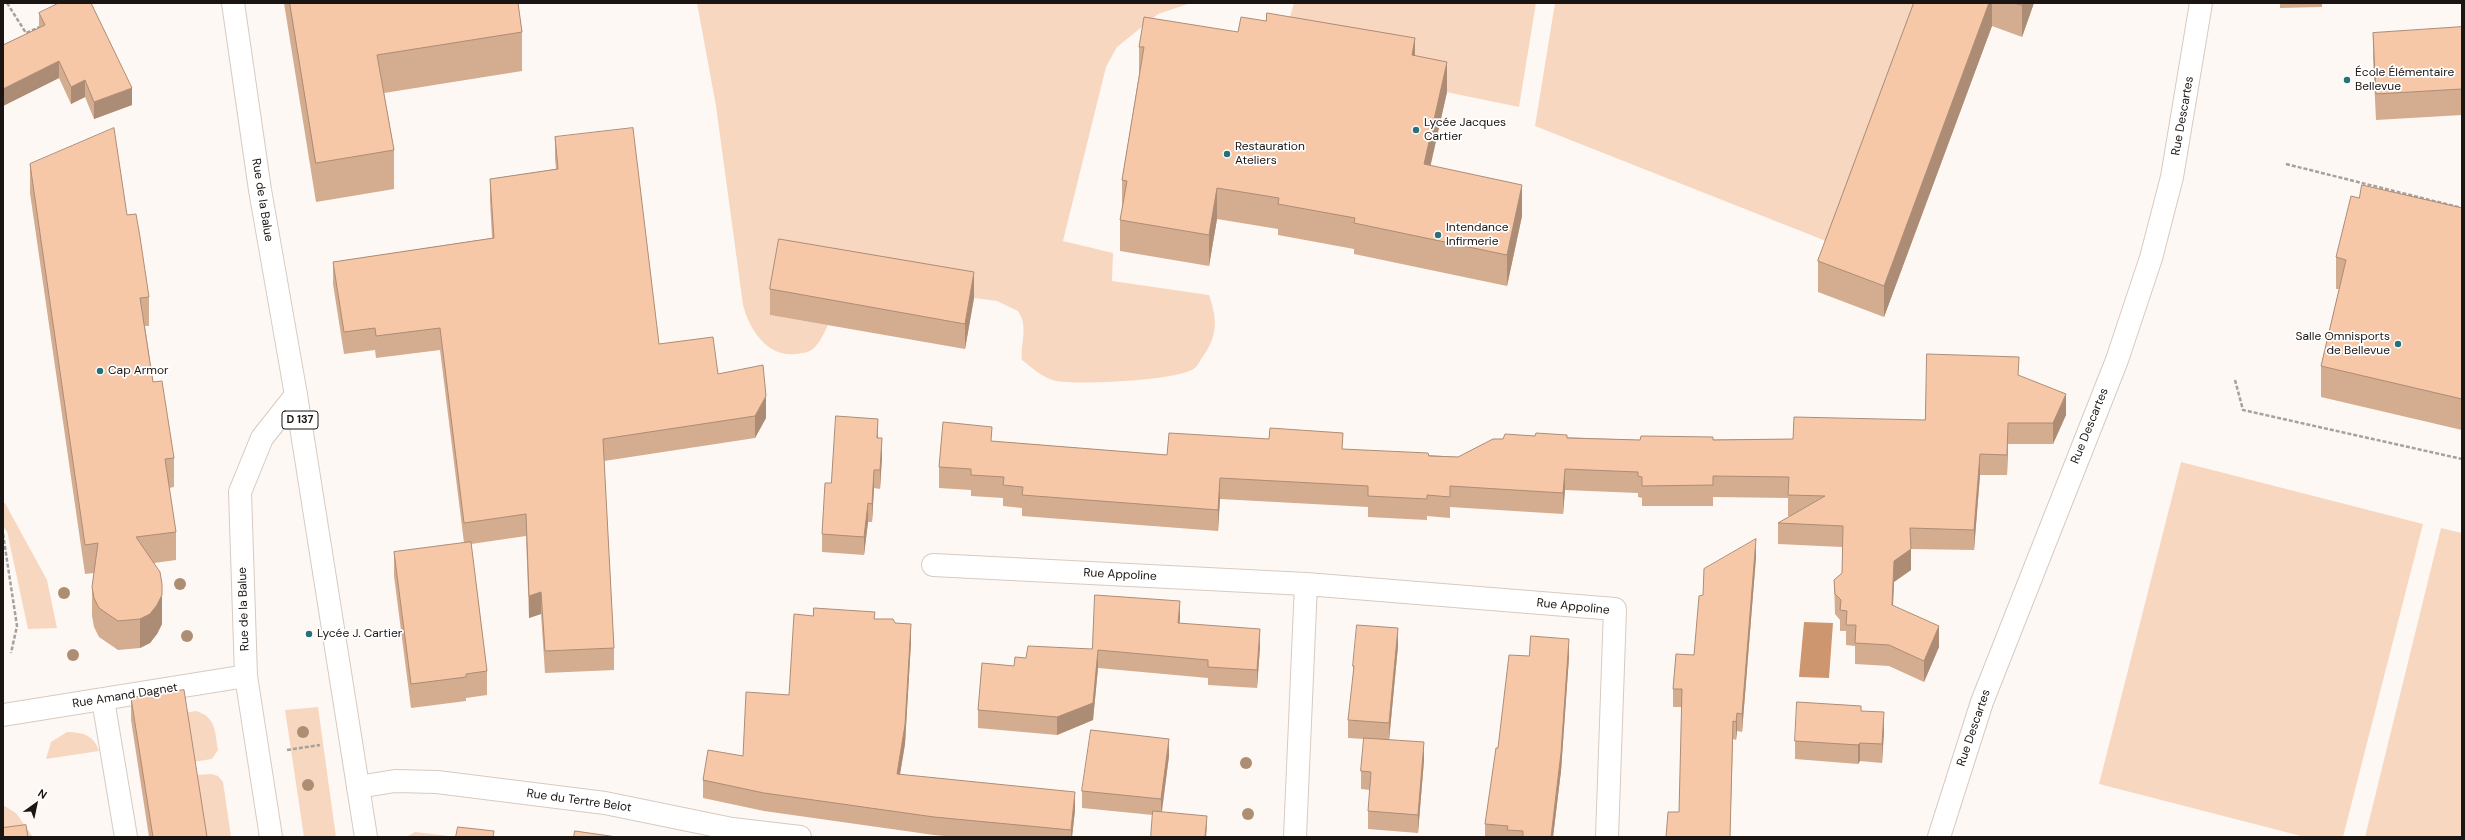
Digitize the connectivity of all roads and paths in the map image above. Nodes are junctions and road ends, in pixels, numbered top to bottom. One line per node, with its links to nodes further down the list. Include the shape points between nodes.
1 (7, 3): 4 (path, via 26,33)
2 (233, 3): 8 (street, Rue de la Balue / D 137, via 260,190)
3 (2201, 3): 26 (street, Rue Descartes, via 2172,177 2151,258 2116,360 1982,702)
4 (49, 23)
5 (2286, 164): 6 (path)
6 (2462, 208)
7 (2235, 380): 9 (path, via 2243,410)
8 (296, 395): 14 (street, Rue de la Balue, via 262,438 240,492); 17 (street, Rue de la Balue / D 137)
9 (2462, 459)
10 (3, 534): 13 (path, via 17,626)
11 (933, 565): 12 (street, Rue Appoline)
12 (1306, 584): 24 (street); 25 (street, Rue Appoline, via 1615,609)
13 (11, 653)
14 (246, 676): 15 (street, Rue Amand Dagnet); 18 (street, Rue de la Balue)
15 (103, 700): 16 (street, Rue Amand Dagnet); 20 (street)
16 (3, 715)
17 (350, 741): 18 (path); 19 (street, Rue de la Balue / D 137)
18 (258, 754): 21 (street, Rue de la Balue)
19 (358, 787): 22 (street, Rue de la Balue / D 137); 23 (street, Rue du Tertre Belot, via 395,781 436,782 606,803 732,829)
20 (126, 837)
21 (271, 837)
22 (366, 837)
23 (800, 837)
24 (1295, 837)
25 (1607, 837)
26 (1939, 837)

